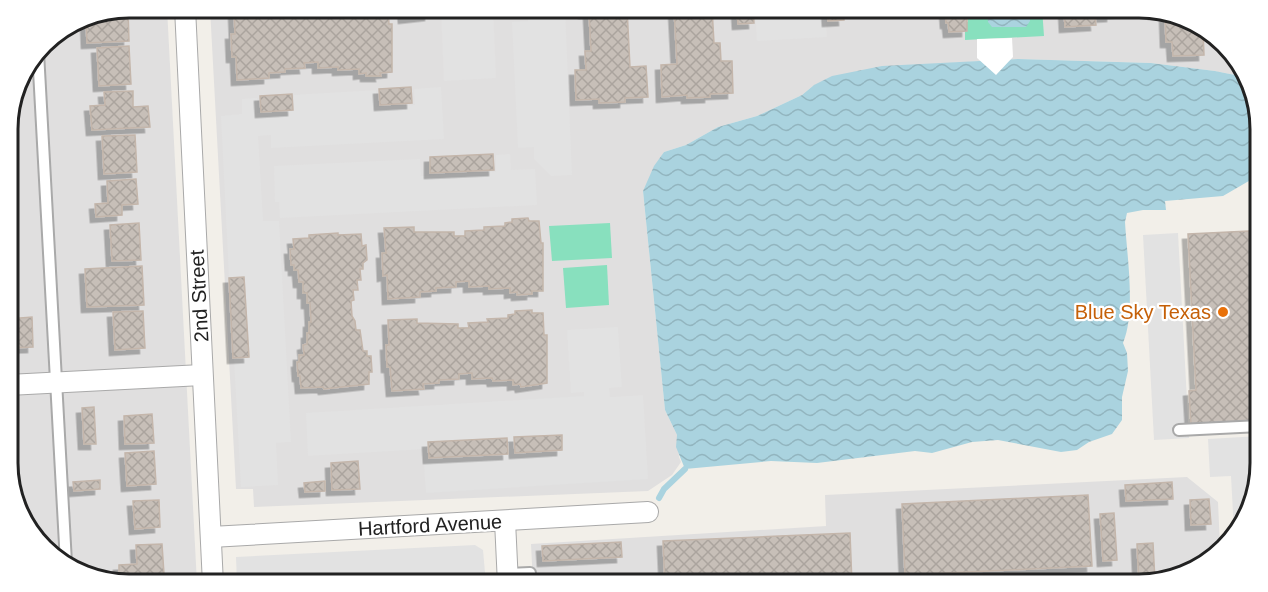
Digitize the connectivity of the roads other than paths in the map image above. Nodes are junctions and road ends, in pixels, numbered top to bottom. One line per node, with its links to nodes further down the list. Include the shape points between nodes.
1 (185, 18): 3 (street, 2nd Street)
2 (39, 65): 4 (lane)
3 (202, 375): 4 (street); 10 (street, 2nd Street)
4 (56, 382): 5 (street); 11 (lane)
5 (18, 384)
6 (1250, 426): 7 (lane)
7 (1179, 430)
8 (648, 512): 9 (street, Hartford Avenue)
9 (505, 521): 10 (street, Hartford Avenue); 14 (street)
10 (211, 537): 13 (street, 2nd Street)
11 (65, 553)
12 (530, 573): 15 (lane)
13 (213, 574)
14 (508, 574)
15 (526, 574)

